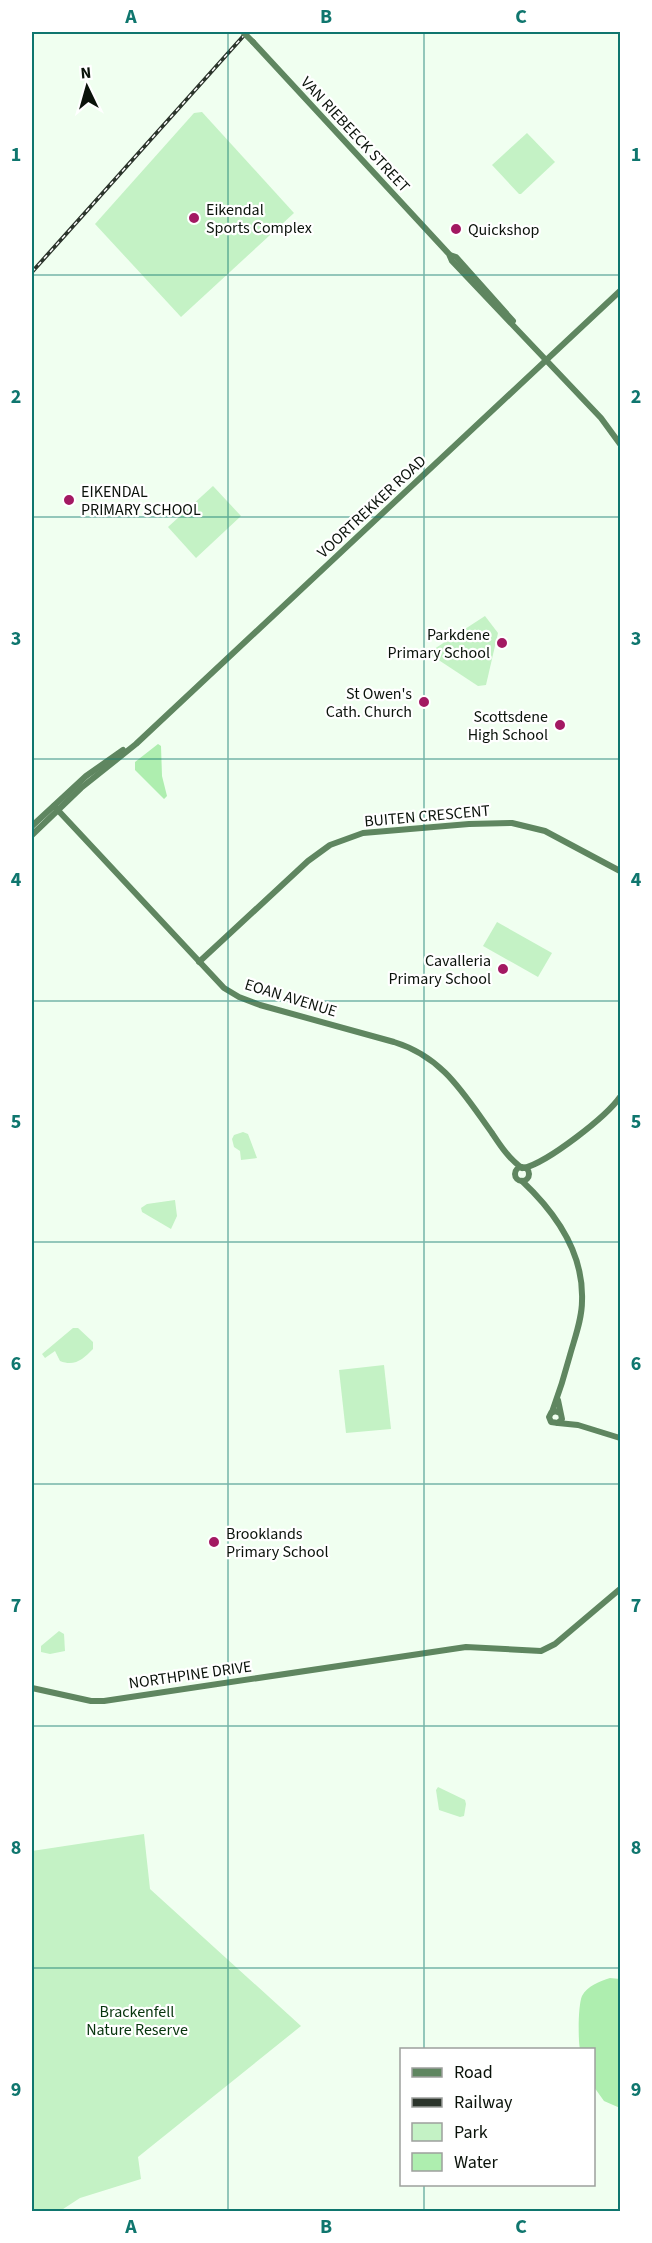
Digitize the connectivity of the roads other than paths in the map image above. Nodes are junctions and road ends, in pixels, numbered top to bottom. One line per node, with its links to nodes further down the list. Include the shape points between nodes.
1 (243, 32): 3 (street, VAN RIEBEECK STREET, bridge, via 482,285)
2 (621, 291): 3 (street, VOORTREKKER ROAD)
3 (547, 360): 4 (street, VAN RIEBEECK STREET); 5 (street, VOORTREKKER ROAD, via 138,740 92,772)
4 (621, 444)
5 (56, 808): 6 (street); 7 (street); 9 (street, EOAN AVENUE)
6 (32, 826)
7 (32, 835)
8 (621, 871): 9 (street, BUITEN CRESCENT, via 556,836 522,824 491,822 372,831 343,839 315,855)
9 (200, 962): 12 (street, EOAN AVENUE, via 224,988 250,1002 402,1044 431,1059 456,1083)
10 (621, 1098): 11 (street)
11 (542, 1161): 12 (street); 13 (street)
12 (521, 1169): 13 (street); 13 (street, via 517,1178)
13 (526, 1178): 14 (street, via 569,1242 581,1278 580,1319)
14 (560, 1392): 15 (street); 16 (street)
15 (552, 1412): 16 (street); 17 (street, via 549,1420)
16 (561, 1413): 17 (street); 18 (street)
17 (558, 1423): 18 (street)
18 (578, 1425): 19 (street)
19 (621, 1438)
20 (621, 1589): 21 (street, NORTHPINE DRIVE, via 555,1644 534,1652 466,1647 104,1701)
21 (32, 1688)

